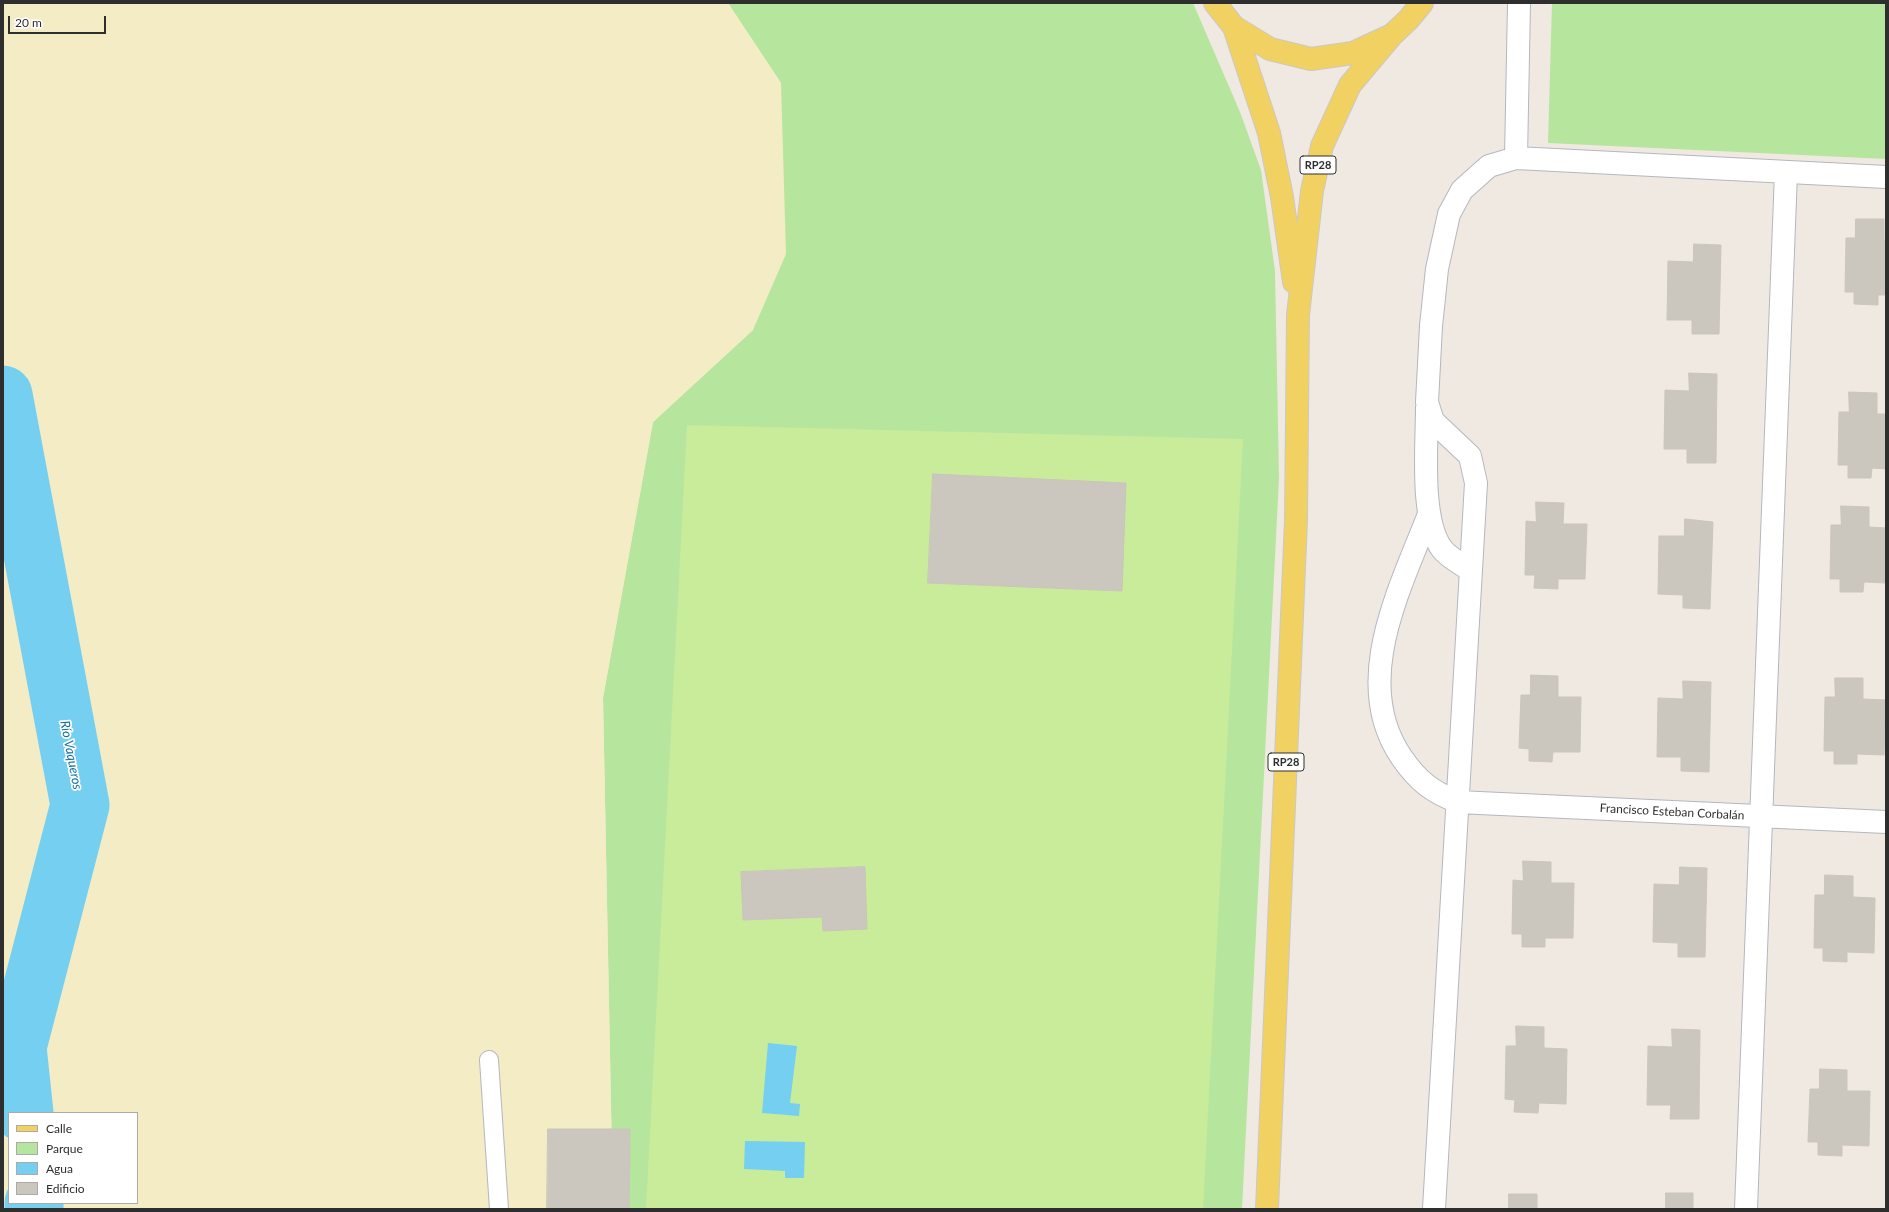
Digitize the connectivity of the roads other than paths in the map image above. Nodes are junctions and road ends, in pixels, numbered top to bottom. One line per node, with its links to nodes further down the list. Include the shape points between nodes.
1 (1215, 3): 4 (main road, RP28)
2 (1422, 3): 5 (main road, RP28)
3 (1519, 3): 6 (street)
4 (1234, 26): 5 (main road, RP28, via 1270,49 1311,59 1353,54); 9 (main road, RP28, via 1269,133 1282,197)
5 (1392, 35): 9 (main road, RP28, via 1350,85 1322,146 1312,191)
6 (1516, 158): 7 (street); 10 (street, via 1489,166 1462,190 1449,214 1437,268)
7 (1786, 173): 8 (street); 14 (street)
8 (1886, 178)
9 (1298, 315): 18 (main road, RP28, via 1296,520)
10 (1427, 402): 11 (street); 12 (street, via 1433,422 1470,456 1476,483)
11 (1429, 514): 12 (street, via 1433,533 1443,550); 13 (street, Francisco Esteban Corbalán, via 1390,615 1380,664 1380,686 1384,724 1397,750 1418,778 1438,795)
12 (1471, 571): 13 (street)
13 (1458, 802): 14 (street, Francisco Esteban Corbalán); 19 (street)
14 (1762, 816): 15 (street, Francisco Esteban Corbalán); 20 (street)
15 (1886, 822)
16 (489, 1060): 17 (lane)
17 (499, 1209)
18 (1267, 1209)
19 (1434, 1209)
20 (1746, 1209)

